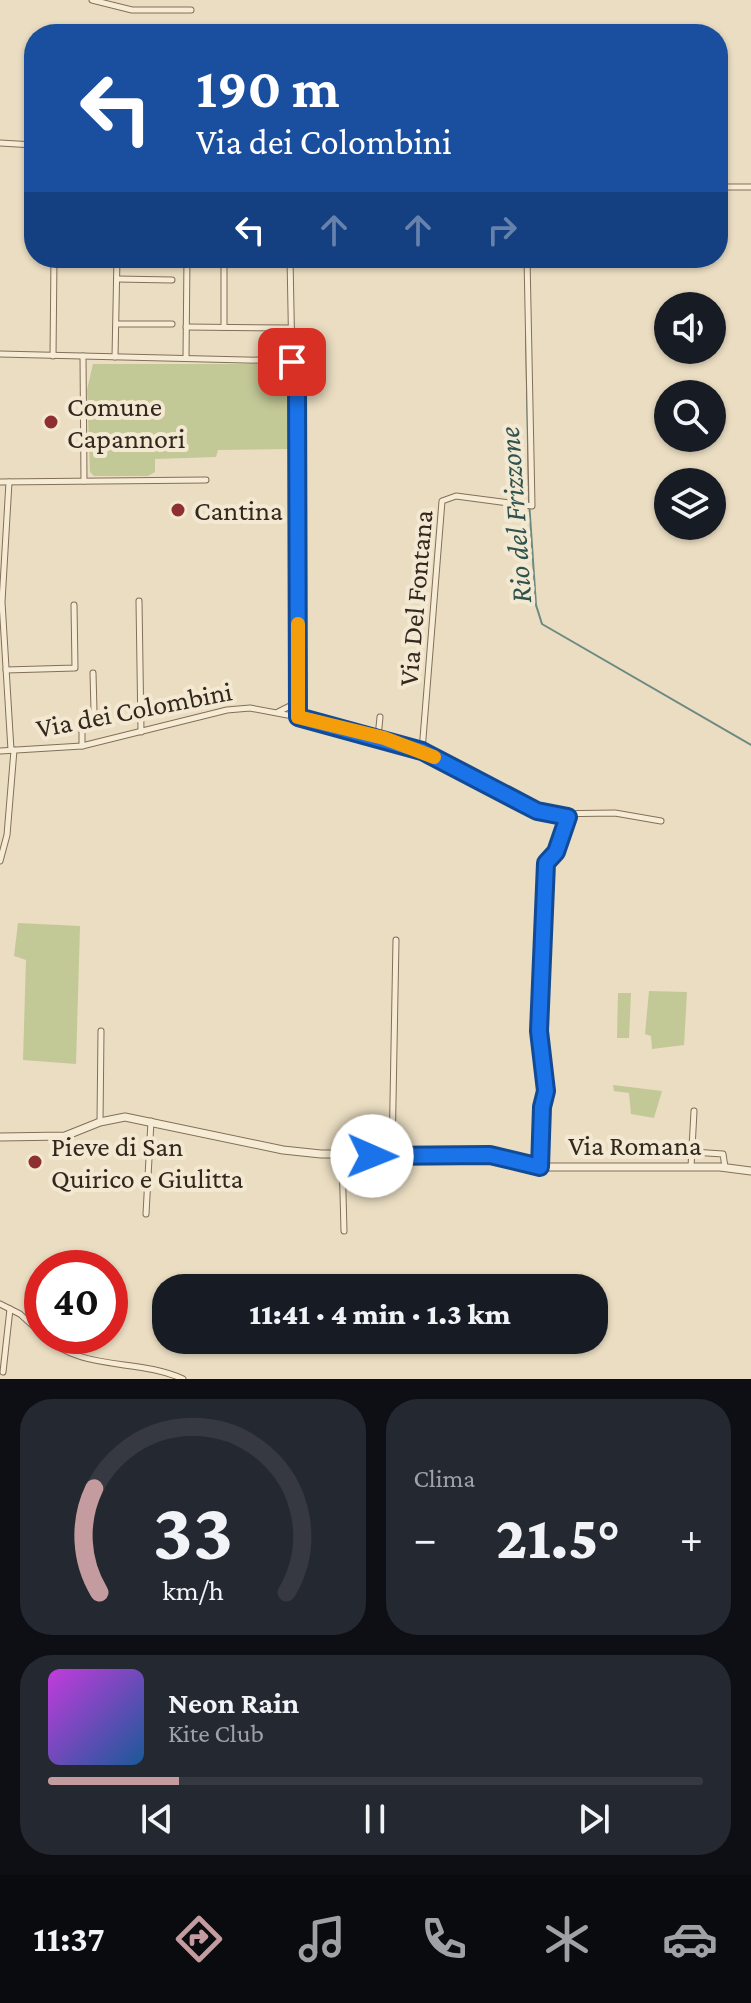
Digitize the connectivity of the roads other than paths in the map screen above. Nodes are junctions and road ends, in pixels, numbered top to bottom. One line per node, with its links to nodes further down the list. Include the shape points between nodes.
1 (92, 0): 2 (street, via 132,10)
2 (191, 10)
3 (0, 143): 4 (street)
4 (24, 144)
5 (728, 187): 6 (street)
6 (751, 187)
7 (54, 268): 21 (street)
8 (117, 268): 13 (street)
9 (187, 268): 17 (street)
10 (224, 268): 18 (street)
11 (290, 268): 19 (street)
12 (527, 268): 44 (street, Via Del Fontana, via 529,506 456,496 442,501)
13 (117, 279): 14 (street); 15 (street)
14 (172, 280)
15 (117, 324): 16 (street); 23 (street)
16 (172, 324)
17 (186, 327): 18 (street); 24 (street)
18 (224, 327): 19 (street)
19 (291, 328): 25 (street)
20 (0, 354): 21 (street)
21 (53, 356): 22 (street)
22 (83, 356): 23 (street); 27 (street)
23 (115, 357): 24 (street)
24 (186, 357): 25 (street)
25 (292, 362): 35 (street, via 297,374)
26 (206, 480): 27 (street)
27 (84, 481): 29 (street)
28 (0, 482): 29 (street)
29 (9, 482): 31 (street)
30 (139, 601): 39 (street)
31 (1, 602): 33 (street)
32 (74, 605): 33 (street, via 75,668)
33 (6, 670): 42 (street)
34 (93, 673): 41 (street, via 94,711 82,726)
35 (299, 687): 36 (street, via 292,705); 37 (street)
36 (277, 713): 37 (street, Via dei Colombini); 39 (street, Via dei Colombini, via 238,708)
37 (298, 717): 40 (street, Via dei Colombini)
38 (380, 717): 40 (street)
39 (141, 732): 41 (street, Via dei Colombini)
40 (378, 737): 44 (street, Via dei Colombini)
41 (82, 746): 42 (street, Via dei Colombini)
42 (12, 750): 43 (street, Via dei Colombini); 47 (street)
43 (0, 751)
44 (422, 751): 45 (street, Via dei Colombini, via 537,811)
45 (567, 815): 46 (street, Via dei Colombini, via 615,813); 58 (street, via 556,852 546,863 539,1031 546,1091)
46 (661, 821)
47 (4, 835): 48 (street)
48 (0, 861)
49 (396, 940): 57 (street)
50 (101, 1031): 53 (street)
51 (694, 1111): 55 (street)
52 (151, 1121): 53 (street, Via Romana, via 118,1117); 56 (street, Via Romana, via 283,1150); 62 (street)
53 (100, 1122): 54 (street, Via Romana, via 65,1136)
54 (0, 1137)
55 (692, 1152): 59 (street); 60 (street, via 723,1154)
56 (342, 1156): 57 (street, Via Romana); 63 (street)
57 (392, 1157): 58 (street, Via Romana, via 490,1155)
58 (540, 1167): 59 (street, Via Romana)
59 (691, 1167): 60 (street, Via Romana)
60 (725, 1167): 61 (street, Via Romana)
61 (751, 1171)
62 (146, 1214)
63 (344, 1231)
64 (0, 1304): 65 (street)
65 (10, 1309): 66 (street); 68 (street)
66 (24, 1320)
67 (72, 1354): 69 (street)
68 (3, 1372)
69 (183, 1379)

